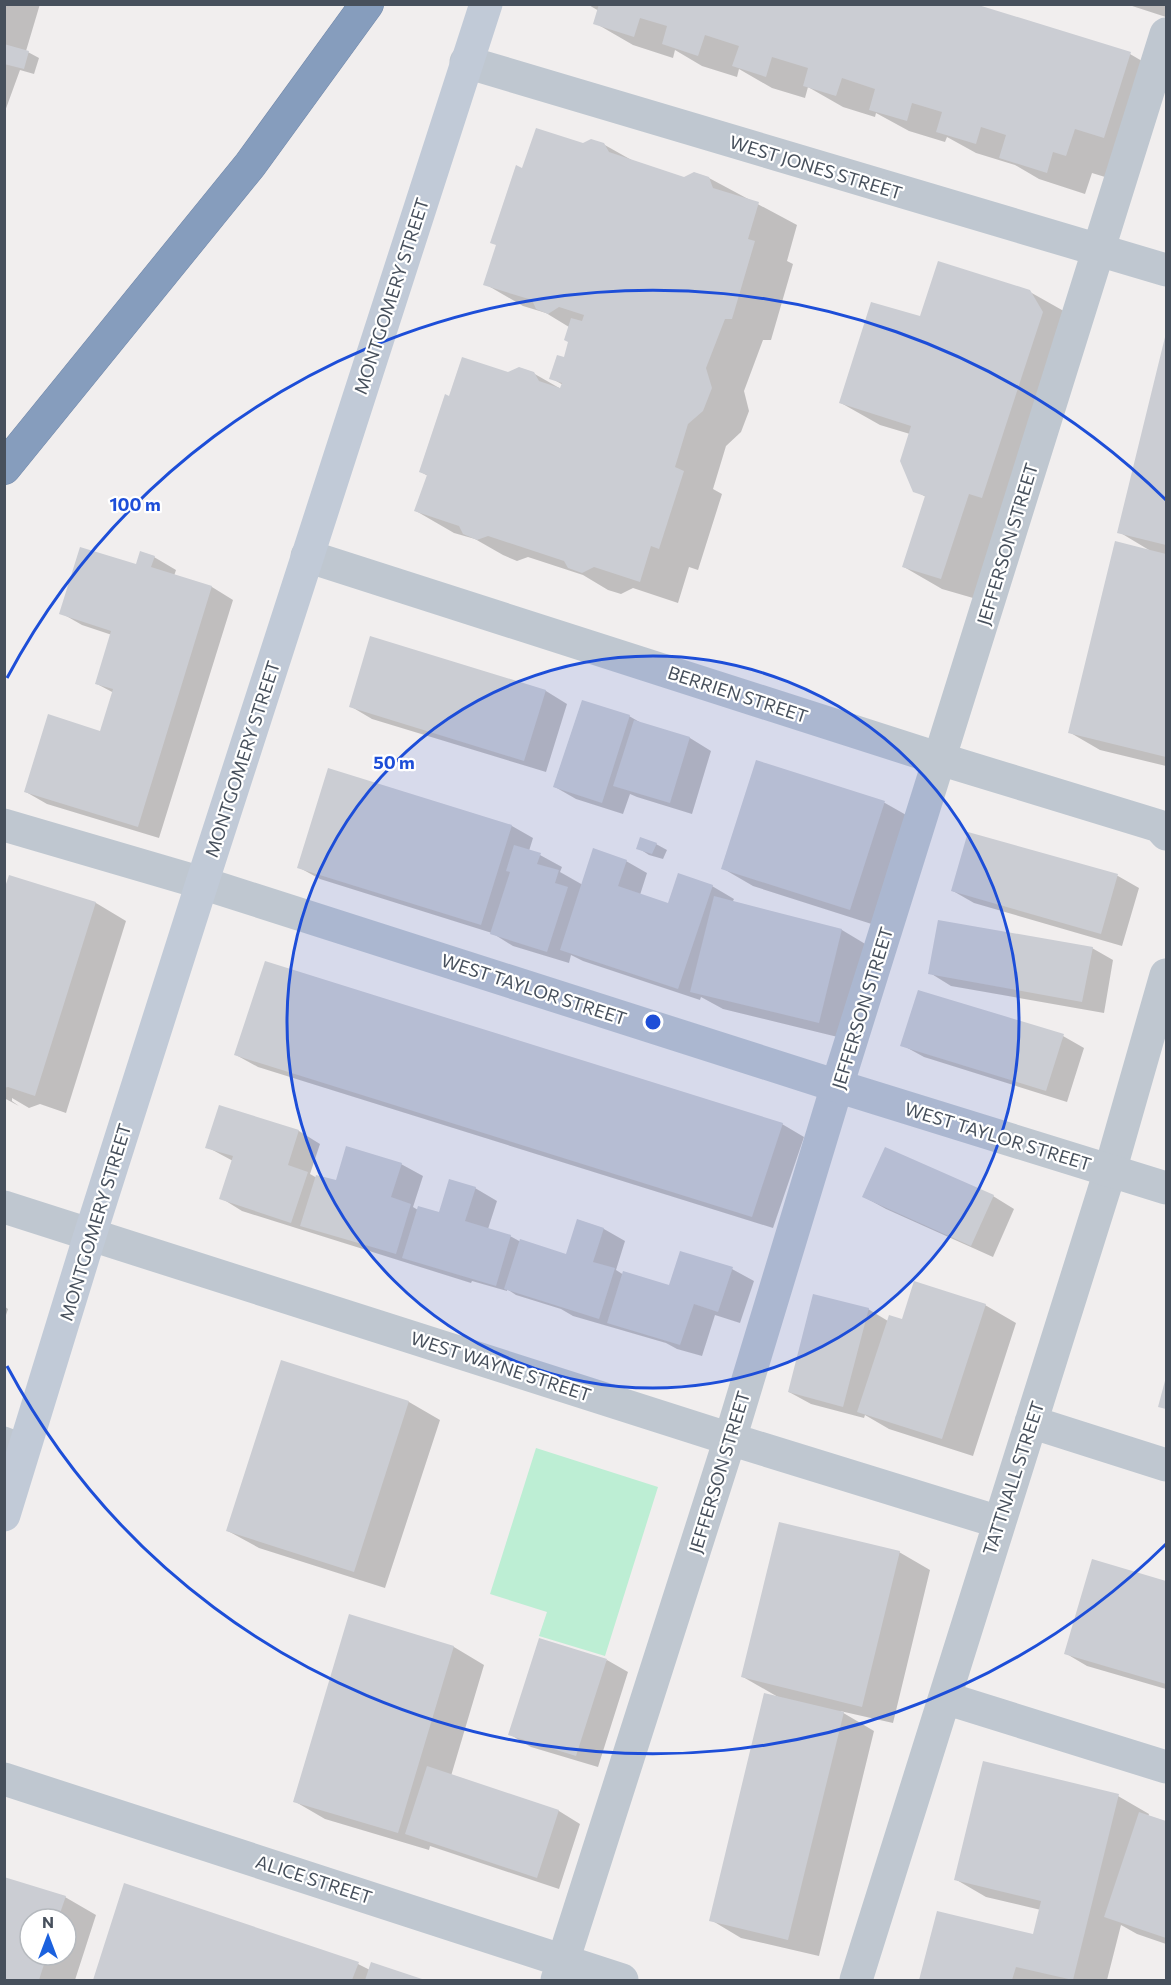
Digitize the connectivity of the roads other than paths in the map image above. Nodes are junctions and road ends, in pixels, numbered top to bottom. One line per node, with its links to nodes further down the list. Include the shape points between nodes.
1 (367, 4): 7 (highway, via 250,165)
2 (486, 4): 4 (main road, MONTGOMERY STREET)
3 (1167, 34): 5 (street, JEFFERSON STREET)
4 (466, 62): 5 (street, WEST JONES STREET); 8 (main road, MONTGOMERY STREET)
5 (1098, 251): 6 (street, WEST JONES STREET); 9 (street, JEFFERSON STREET)
6 (1167, 270)
7 (4, 468)
8 (307, 556): 9 (street, BERRIEN STREET); 12 (main road, MONTGOMERY STREET)
9 (940, 759): 11 (street, BERRIEN STREET, via 1159,826); 14 (street, JEFFERSON STREET)
10 (4, 825): 12 (street, WEST TAYLOR STREET)
11 (1167, 834)
12 (202, 883): 14 (street, WEST TAYLOR STREET); 18 (main road, MONTGOMERY STREET)
13 (1167, 975): 15 (street, TATTNALL STREET)
14 (837, 1086): 15 (street, WEST TAYLOR STREET); 20 (street, JEFFERSON STREET)
15 (1110, 1171): 16 (street, WEST TAYLOR STREET); 19 (street, TATTNALL STREET)
16 (1167, 1188)
17 (4, 1207): 18 (street, WEST WAYNE STREET)
18 (90, 1235): 20 (street, WEST WAYNE STREET); 21 (main road, MONTGOMERY STREET)
19 (1031, 1422): 22 (street); 24 (street, TATTNALL STREET)
20 (730, 1440): 24 (street, WEST WAYNE STREET); 28 (street, JEFFERSON STREET)
21 (15, 1444): 23 (main road, MONTGOMERY STREET)
22 (1167, 1465)
23 (4, 1515)
24 (999, 1521): 25 (street, TATTNALL STREET)
25 (945, 1698): 26 (street); 30 (street, TATTNALL STREET)
26 (1167, 1767)
27 (4, 1779): 28 (street, ALICE STREET)
28 (560, 1970): 29 (street, ALICE STREET)
29 (622, 1980)
30 (856, 1980)

